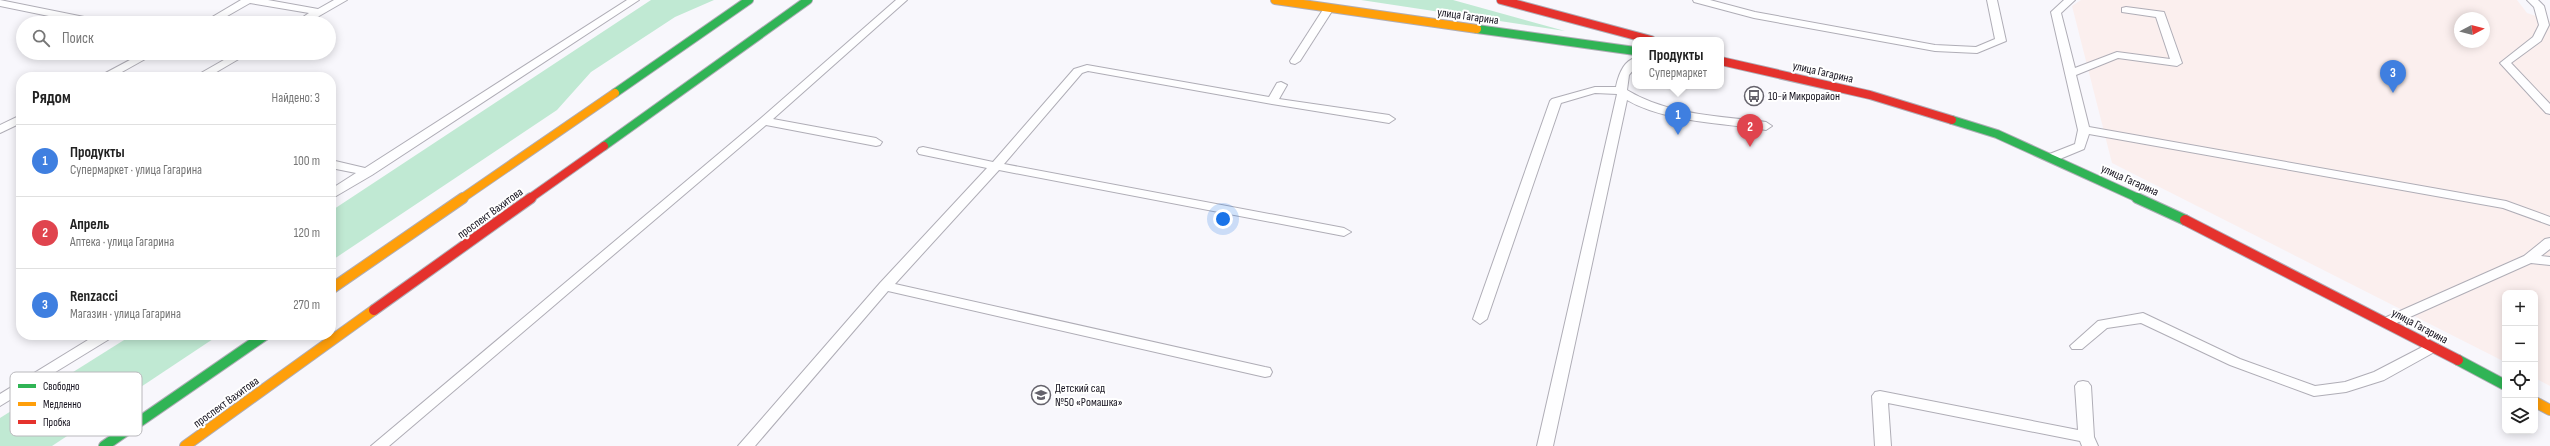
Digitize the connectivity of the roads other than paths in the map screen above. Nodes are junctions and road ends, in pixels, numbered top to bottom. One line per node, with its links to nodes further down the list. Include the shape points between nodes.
1 (249, 0): 16 (lane); 18 (lane)
2 (342, 0): 16 (lane)
3 (634, 0): 45 (lane)
4 (749, 0): 52 (main road)
5 (808, 0): 56 (main road, проспект Вахитова)
6 (902, 0): 35 (lane)
7 (1275, 0): 14 (main road, улица Гагарина)
8 (1501, 0): 20 (main road, улица Гагарина)
9 (1698, 0): 10 (lane, via 1754,16 1935,48 1977,50 2001,41)
10 (1992, 0)
11 (2070, 0): 29 (lane, via 2056,12)
12 (2532, 0): 33 (lane, via 2539,6 2544,26 2537,39 2505,63)
13 (0, 3): 17 (lane)
14 (1329, 8): 21 (main road, улица Гагарина); 24 (lane)
15 (2126, 10): 29 (lane, via 2160,14 2177,63 2117,55)
16 (318, 12): 19 (lane)
17 (64, 16)
18 (220, 16)
19 (311, 16)
20 (1640, 37)
21 (1632, 51)
22 (137, 60): 27 (lane)
23 (231, 60): 28 (lane)
24 (1295, 61)
25 (1724, 62): 42 (main road, улица Гагарина, via 1870,95 1997,134)
26 (1632, 65): 31 (lane, via 1624,74)
27 (114, 72)
28 (209, 72)
29 (2071, 73): 39 (lane)
30 (1281, 85): 32 (lane)
31 (1622, 92): 37 (lane, via 1633,100 1667,110); 54 (lane, via 1596,90 1556,102); 77 (lane)
32 (1272, 101): 34 (lane); 44 (lane, via 1087,68 1078,71)
33 (2550, 111)
34 (1389, 118)
35 (764, 120): 40 (lane); 75 (lane)
36 (16, 121): 38 (lane)
37 (1766, 126)
38 (0, 129)
39 (2084, 130): 42 (lane, via 2080,146); 47 (lane, via 2506,205)
40 (876, 142)
41 (923, 151): 44 (lane)
42 (2051, 158): 55 (main road, улица Гагарина, via 2158,206)
43 (336, 165): 45 (lane)
44 (996, 166): 48 (lane); 53 (lane)
45 (368, 172): 46 (lane)
46 (336, 192)
47 (2550, 220)
48 (1344, 232)
49 (2550, 242): 50 (lane)
50 (2529, 259): 51 (lane); 55 (lane)
51 (2550, 260)
52 (336, 286)
53 (885, 286): 63 (lane); 76 (lane)
54 (1480, 319)
55 (2387, 322): 61 (main road, улица Гагарина)
56 (336, 338)
57 (98, 340): 62 (lane)
58 (258, 340): 70 (main road)
59 (333, 340): 74 (main road, проспект Вахитова)
60 (2077, 346): 61 (lane, via 2103,324 2143,318 2235,362 2314,391 2346,387 2379,376)
61 (2433, 347): 64 (main road, улица Гагарина)
62 (47, 372)
63 (1265, 372)
64 (2502, 383)
65 (2084, 386): 72 (lane)
66 (10, 395): 67 (lane)
67 (0, 401)
68 (2538, 404): 69 (main road)
69 (2550, 410)
70 (142, 420)
71 (119, 436): 73 (main road)
72 (2088, 442): 78 (lane, via 1880,396)
73 (104, 446)
74 (185, 446)
75 (379, 446)
76 (746, 446)
77 (1545, 446)
78 (1883, 446)

